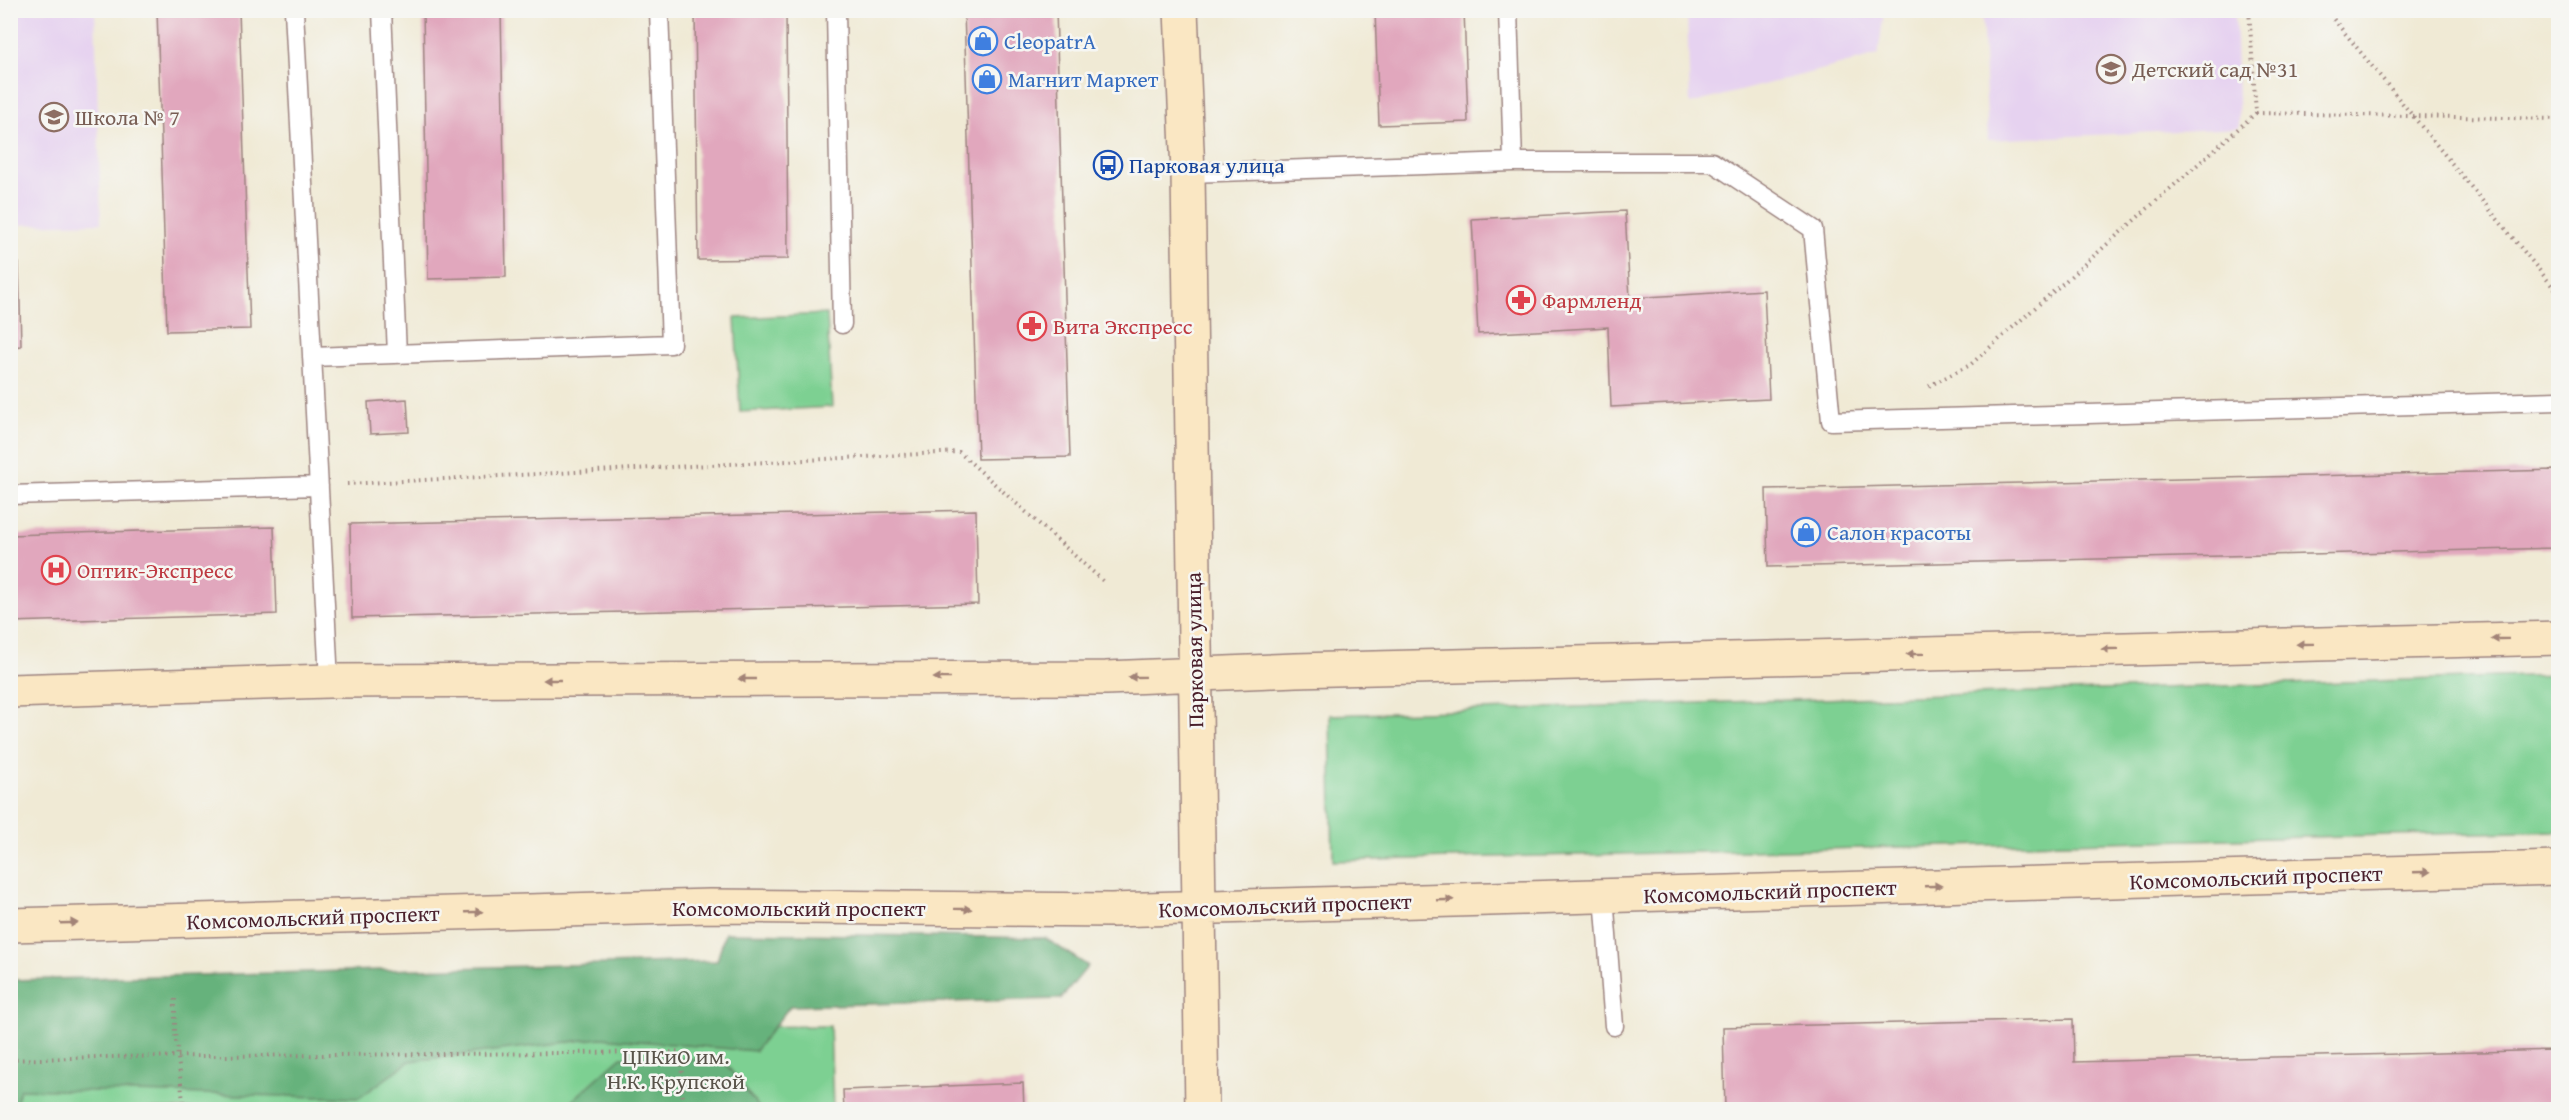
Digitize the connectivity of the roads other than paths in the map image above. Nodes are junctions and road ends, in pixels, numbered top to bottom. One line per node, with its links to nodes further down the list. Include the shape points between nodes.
1 (294, 10): 11 (lane)
2 (382, 10): 10 (lane)
3 (658, 10): 10 (lane, via 671,344)
4 (836, 10): 9 (lane)
5 (1181, 10): 8 (main road, Парковая улица)
6 (1508, 10): 7 (lane)
7 (1513, 162): 8 (lane); 12 (lane, via 1712,162 1813,229 1832,421)
8 (1188, 173): 16 (main road, Парковая улица)
9 (842, 324)
10 (396, 354): 11 (lane)
11 (312, 357): 13 (lane)
12 (2559, 401)
13 (319, 486): 14 (lane); 17 (lane)
14 (10, 495)
15 (2559, 638): 16 (main road, one-way to 16)
16 (1195, 675): 17 (main road, one-way to 17); 21 (main road, Парковая улица)
17 (329, 681): 18 (main road)
18 (10, 691)
19 (2559, 868): 20 (main road, Комсомольский проспект, one-way to 19)
20 (1604, 896): 21 (main road, Комсомольский проспект, one-way to 20); 23 (lane)
21 (1197, 907): 22 (main road, Комсомольский проспект, one-way to 21, via 710,906 1111,910); 24 (main road, Парковая улица)
22 (10, 925)
23 (1614, 1026)
24 (1202, 1110)

